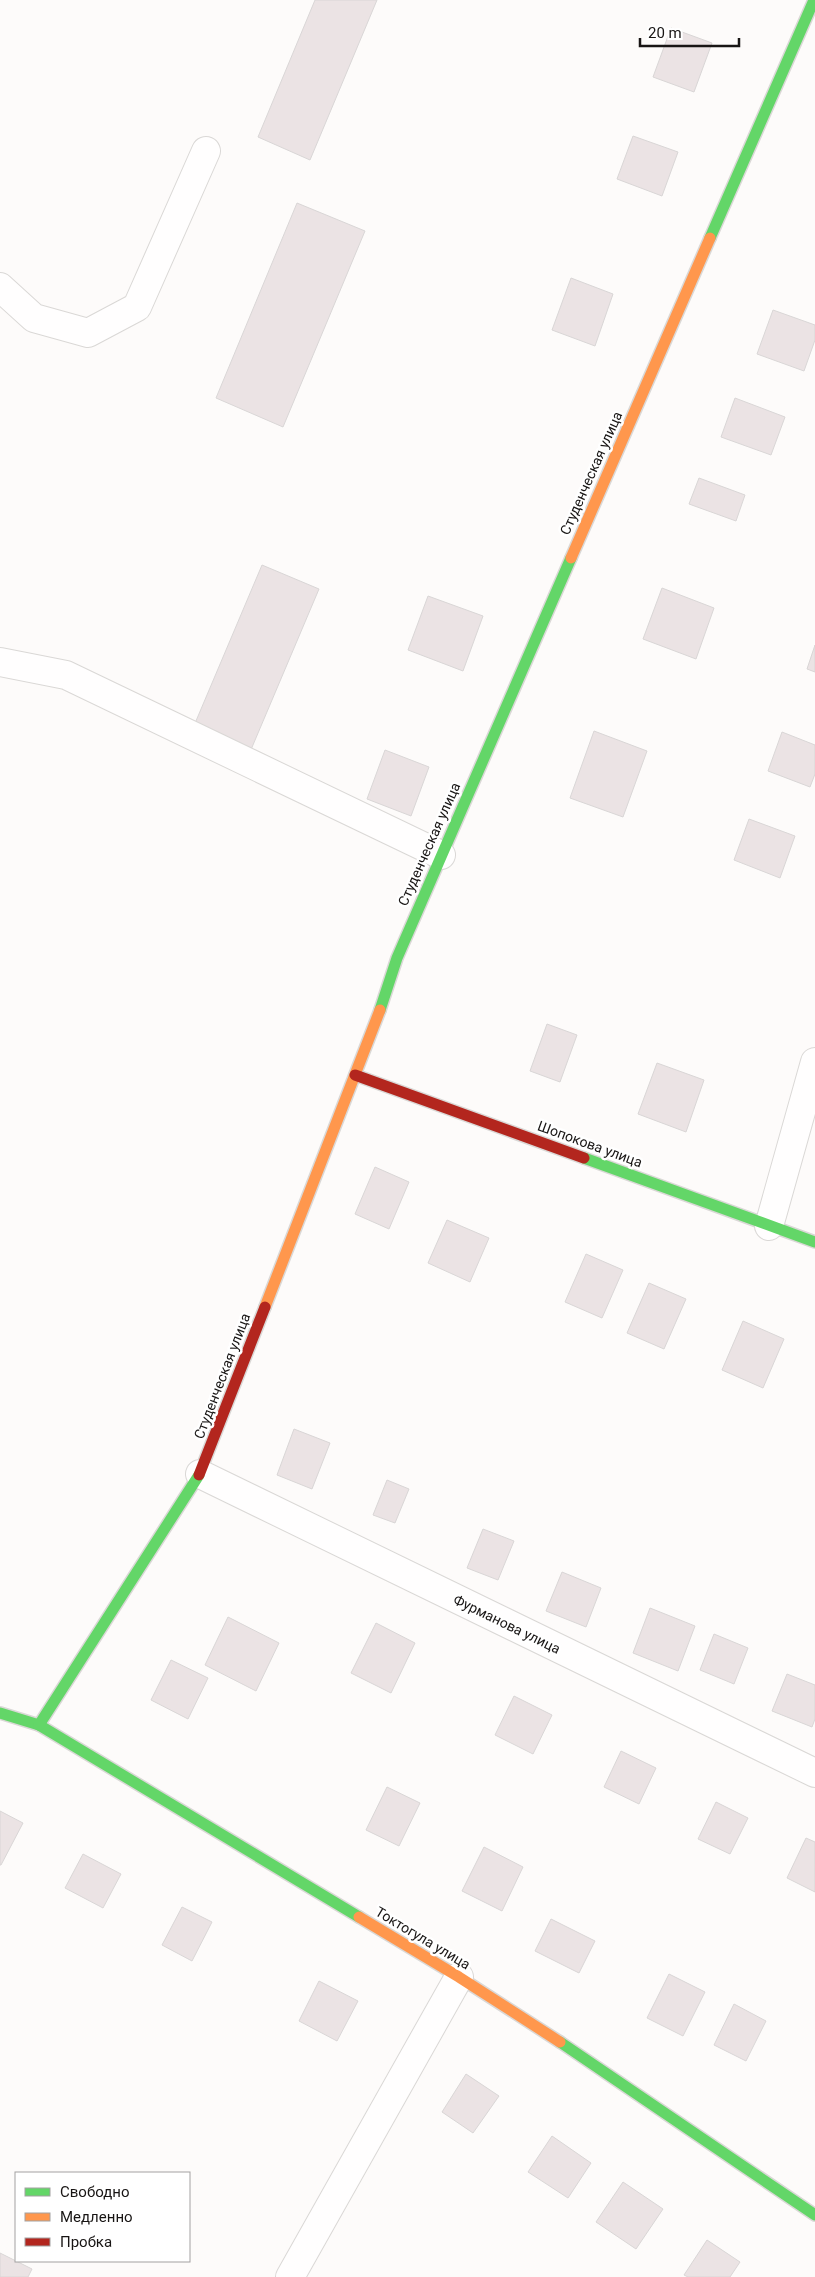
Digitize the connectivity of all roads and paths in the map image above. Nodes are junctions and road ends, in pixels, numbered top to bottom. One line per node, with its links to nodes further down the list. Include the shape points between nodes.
1 (814, 0): 5 (street, Студенческая улица)
2 (206, 151): 3 (street, via 137,307 88,333 34,318)
3 (0, 287)
4 (0, 662): 5 (street, via 66,676)
5 (441, 855): 7 (street, Студенческая улица, via 396,958)
6 (815, 1062): 8 (street)
7 (355, 1075): 8 (street, Шопокова улица); 10 (street, Студенческая улица)
8 (769, 1226): 9 (street, Шопокова улица)
9 (815, 1242)
10 (200, 1474): 12 (street, Студенческая улица); 13 (street, Фурманова улица)
11 (0, 1713): 12 (street, Токтогула улица)
12 (39, 1725): 14 (street, Токтогула улица)
13 (815, 1773)
14 (459, 1977): 15 (street, Токтогула улица, via 600,2068); 16 (street)
15 (815, 2215)
16 (290, 2277)

